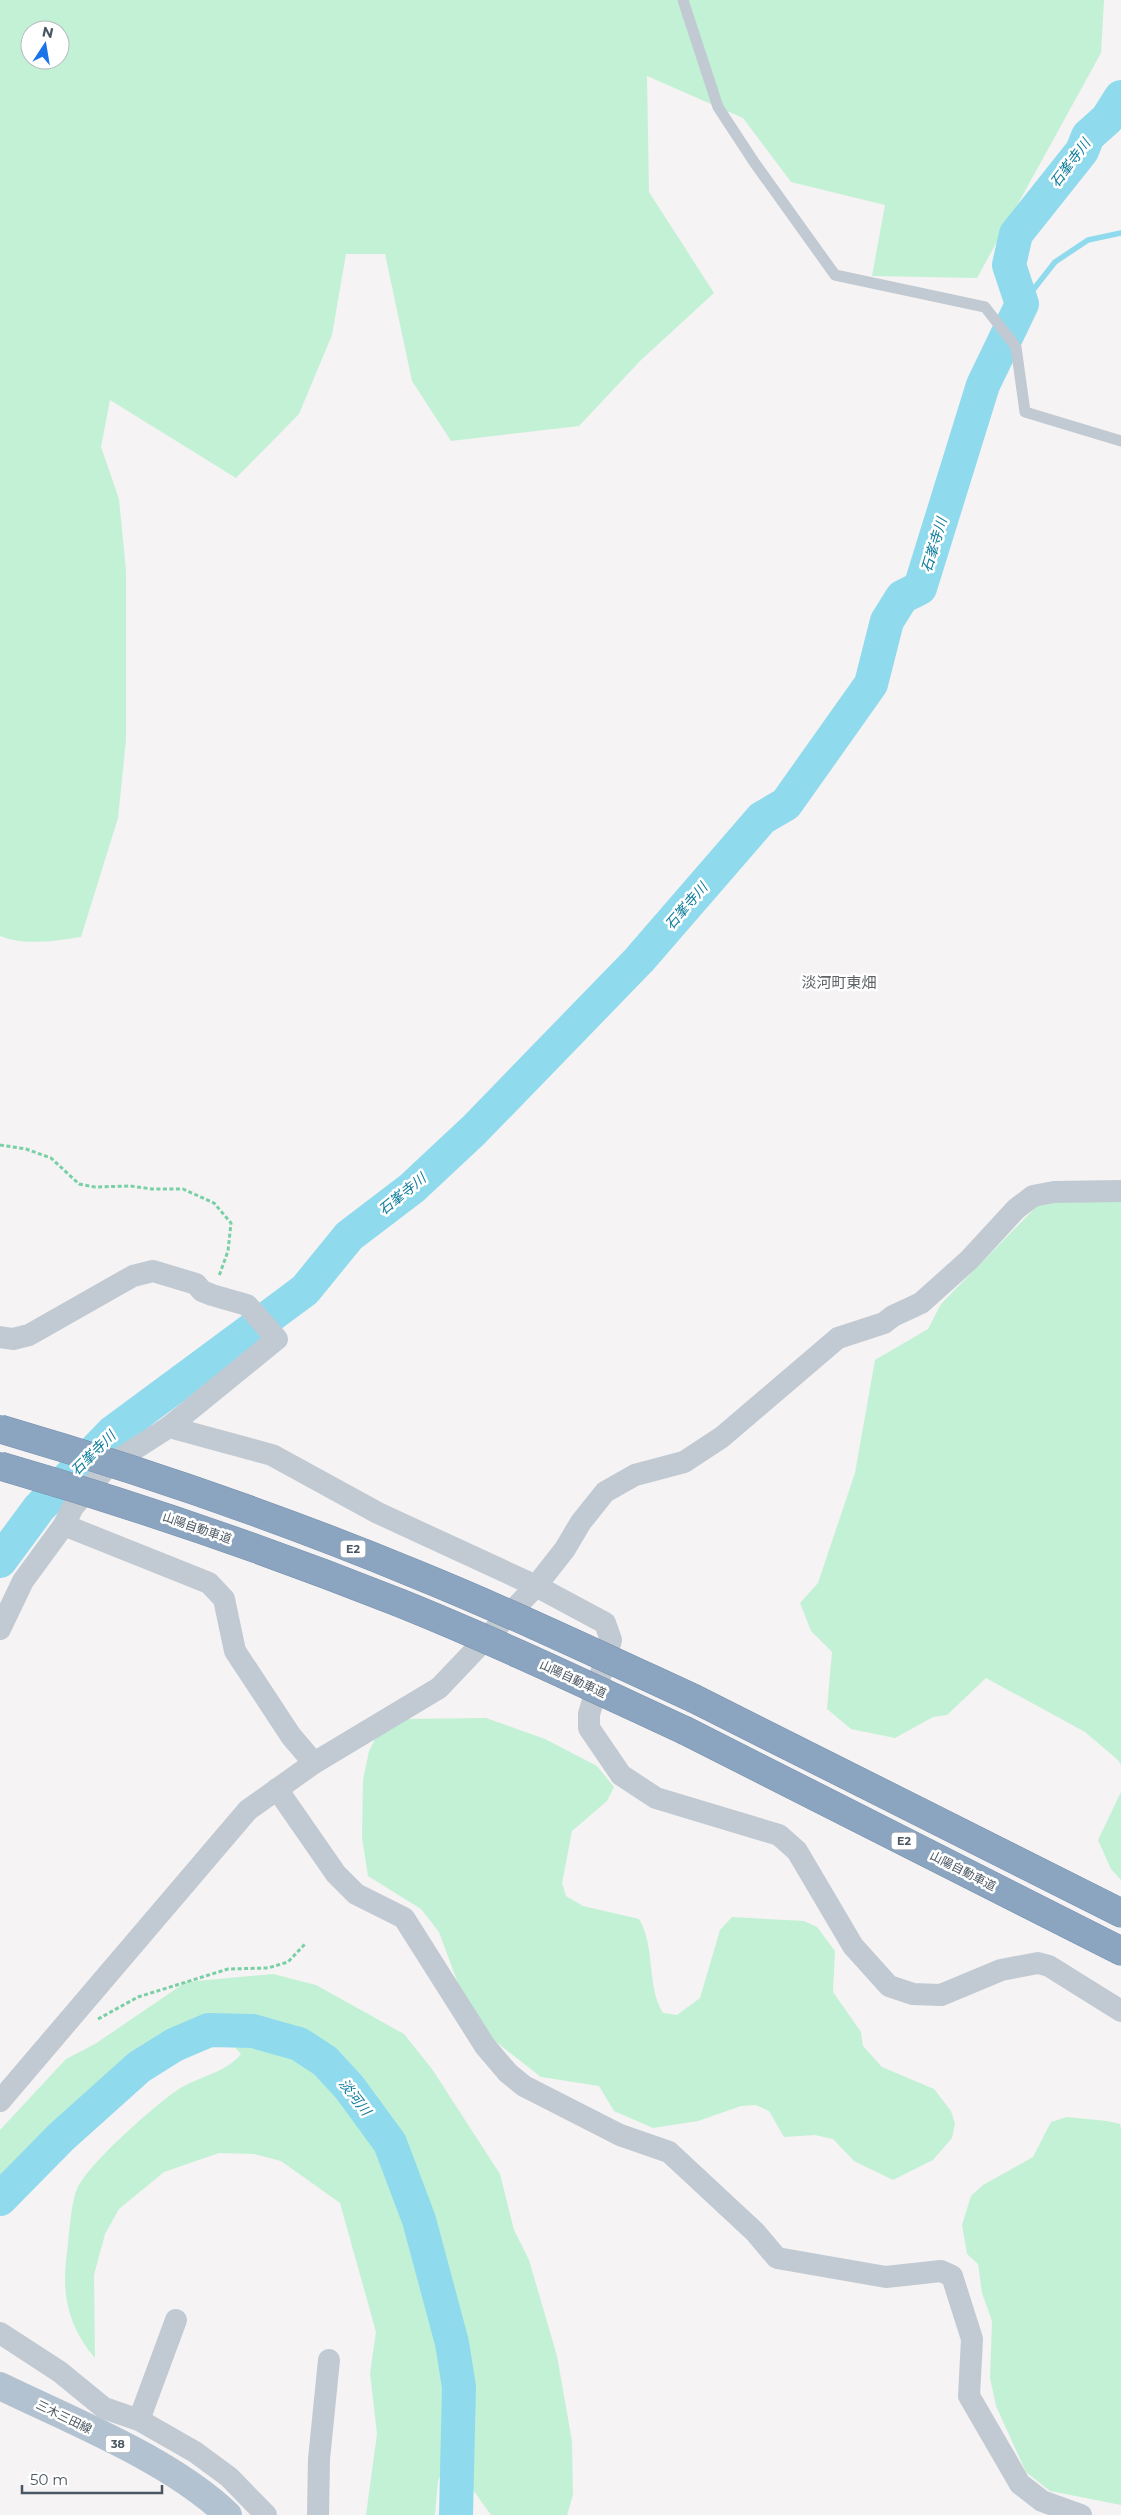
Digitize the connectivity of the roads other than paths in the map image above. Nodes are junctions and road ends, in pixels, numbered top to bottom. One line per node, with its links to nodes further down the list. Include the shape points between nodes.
1 (683, 0): 2 (lane, via 718,107 835,275 986,307 1016,347 1025,412)
2 (1121, 441)
3 (1121, 1191): 9 (street, via 1054,1192 1033,1196 921,1303 884,1323 838,1338 722,1437 684,1462 635,1475 604,1492)
4 (0, 1336): 5 (street, via 13,1339 30,1335 133,1276 153,1271 196,1284 212,1295 247,1305 277,1339)
5 (169, 1426): 8 (street, via 108,1466 73,1508); 9 (street, via 272,1455 378,1513)
6 (0, 1429): 13 (highway, E2, bridge, via 124,1466 270,1517 544,1629 696,1699)
7 (0, 1466): 14 (highway, 山陽自動車道 / E2, bridge, via 92,1492 258,1549 392,1600 530,1659 686,1731)
8 (64, 1525): 10 (street, via 23,1581); 11 (street, via 209,1583 220,1593 235,1651 291,1736)
9 (536, 1586): 11 (street, via 439,1688); 15 (street, via 605,1624 611,1640 589,1714 589,1728 622,1776 656,1798 779,1835 796,1851 853,1946 889,1986 913,1994 941,1995 1001,1970 1038,1963 1049,1966)
10 (0, 1629)
11 (314, 1763): 12 (street)
12 (277, 1789): 16 (street, via 248,1810); 25 (street, via 349,1888 404,1918 486,2046 524,2086 620,2135 669,2152 777,2258 886,2277 941,2271 952,2276 972,2339 969,2396 1020,2484 1042,2502)
13 (1121, 1913)
14 (1121, 1951)
15 (1121, 2011)
16 (0, 2101)
17 (176, 2320): 21 (street)
18 (0, 2333): 21 (street, via 60,2372 104,2408)
19 (329, 2360): 24 (street, via 319,2459)
20 (0, 2386): 22 (main road, 三木三田線 / 38, via 167,2470)
21 (139, 2420): 23 (street, via 195,2452 229,2477)
22 (228, 2515)
23 (266, 2515)
24 (318, 2515)
25 (1081, 2515)

